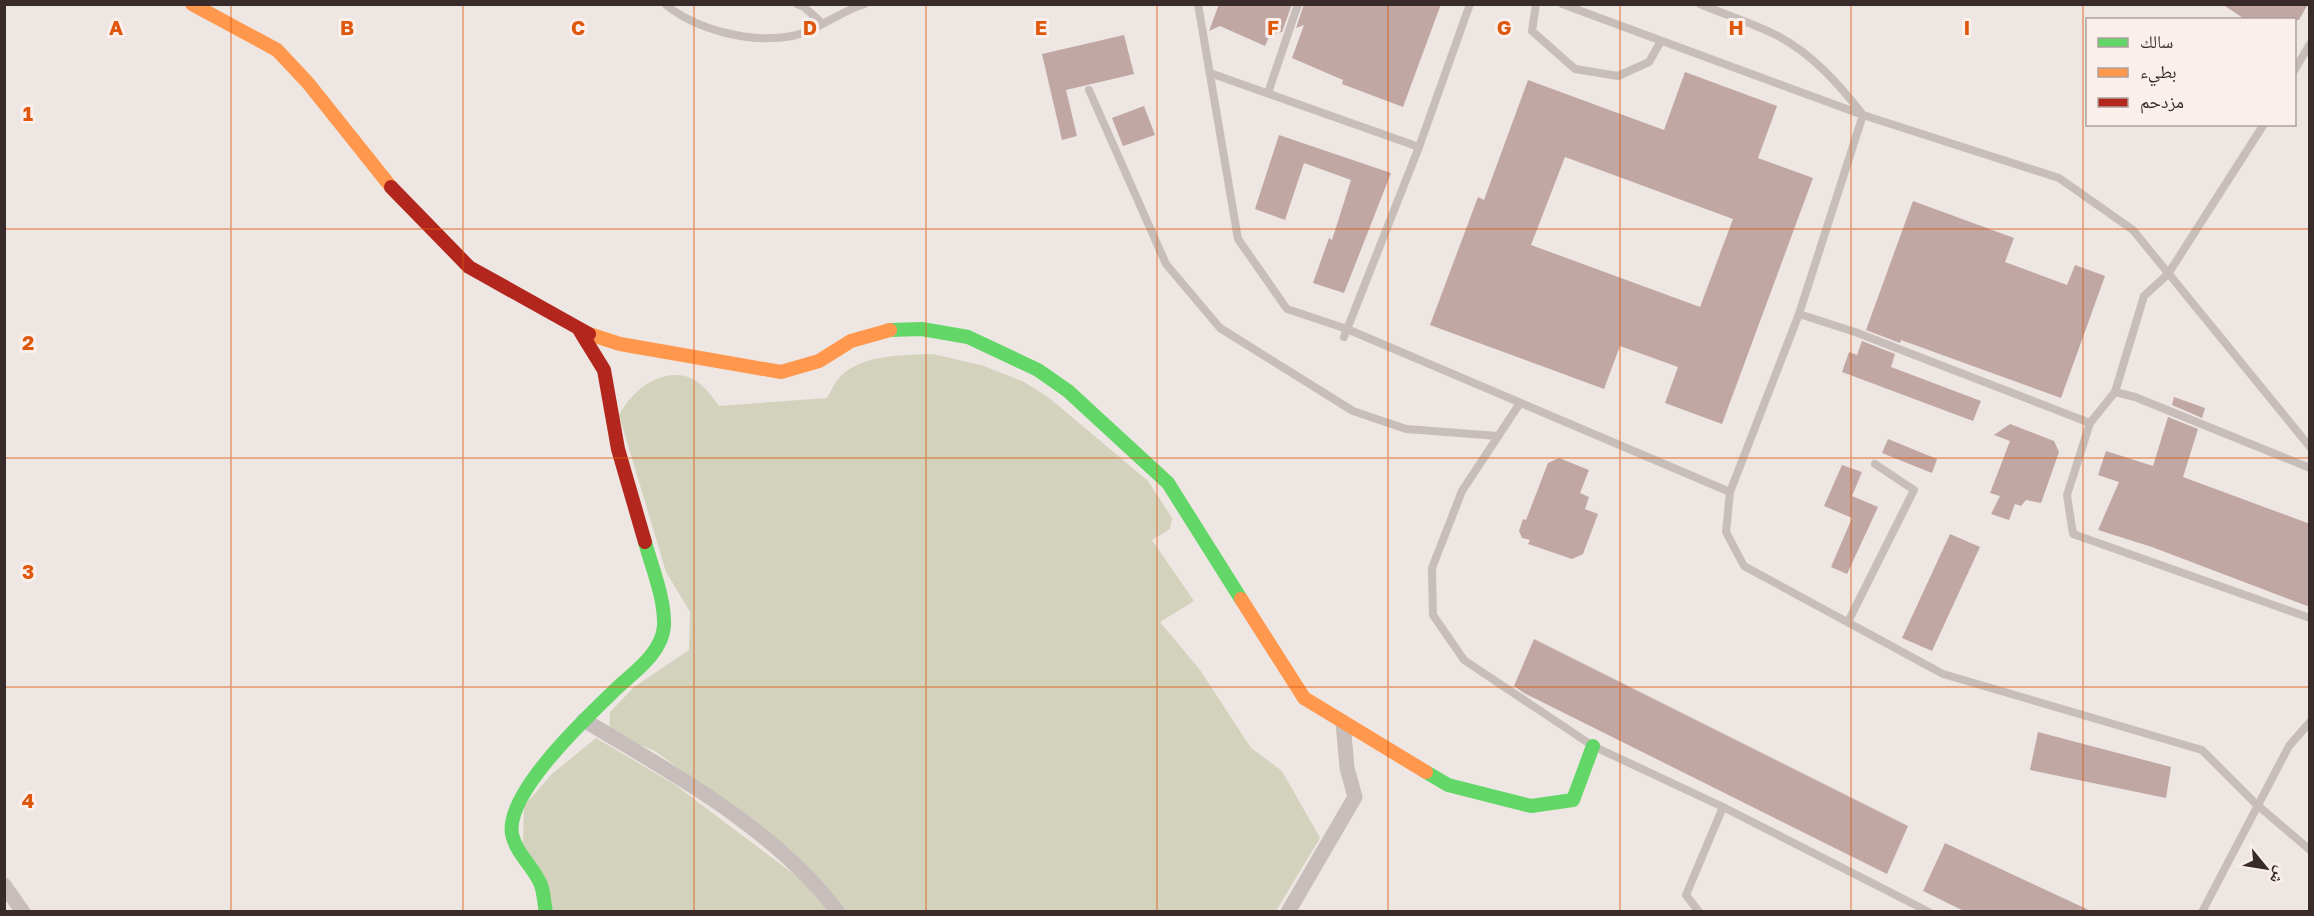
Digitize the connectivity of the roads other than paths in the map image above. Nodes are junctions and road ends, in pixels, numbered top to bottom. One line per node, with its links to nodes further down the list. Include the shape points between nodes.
1 (192, 4): 24 (street, via 276,50 308,83 387,182 469,267)
2 (665, 4): 11 (lane, via 679,16 745,39 794,36)
3 (1198, 4): 15 (lane)
4 (1298, 4): 17 (lane)
5 (1470, 4): 20 (lane)
6 (1536, 4): 12 (lane, via 1532,31 1575,69 1618,76 1649,62)
7 (1562, 4): 12 (lane)
8 (1700, 4): 18 (lane, via 1777,35 1795,47 1831,77)
9 (801, 5): 11 (lane)
10 (861, 5): 11 (lane)
11 (822, 23)
12 (1661, 41): 18 (lane)
13 (2310, 45): 14 (lane)
14 (2296, 69)
15 (1210, 73): 17 (lane); 23 (lane, via 1238,239 1287,309)
16 (1089, 90): 29 (lane, via 1166,264 1220,328 1353,411 1406,429)
17 (1268, 93): 20 (lane)
18 (1863, 115): 21 (lane, via 2060,178 2133,230); 22 (lane)
19 (2263, 126): 21 (lane)
20 (1419, 147): 23 (lane)
21 (2168, 274): 26 (lane, via 2144,296); 30 (lane)
22 (1799, 314): 28 (lane); 33 (lane)
23 (1347, 328): 25 (lane); 27 (lane)
24 (580, 331): 36 (street, via 604,370 618,449 661,599 664,627 656,651); 37 (street, via 620,344 781,372 819,361 851,341 882,330 922,329 968,337 1004,352 1068,391 1168,483 1304,699)
25 (1344, 337)
26 (2115, 392): 28 (lane); 32 (lane)
27 (1520, 403): 29 (lane); 33 (lane)
28 (2090, 423): 34 (lane, via 2067,495 2073,534)
29 (1498, 436): 39 (lane, via 1462,491 1432,568 1432,615 1464,660)
30 (2310, 447)
31 (1875, 464): 35 (lane, via 1914,490)
32 (2310, 468)
33 (1730, 492): 35 (lane, via 1726,532 1744,566)
34 (2310, 618)
35 (1848, 622): 40 (lane, via 1943,674 2202,750)
36 (584, 720): 45 (street, via 525,789 517,805 512,833 525,863 542,885); 46 (street, via 707,796 772,842)
37 (1343, 722): 39 (street, via 1448,785 1531,806 1573,800); 47 (street, via 1347,768 1356,797)
38 (2310, 722): 40 (lane, via 2289,746)
39 (1593, 746): 41 (lane)
40 (2256, 804): 42 (lane); 50 (lane)
41 (1723, 807): 48 (lane, via 1686,894); 49 (lane)
42 (2308, 846)
43 (4, 885): 44 (street)
44 (22, 912)
45 (546, 912)
46 (838, 912)
47 (1288, 912)
48 (1699, 912)
49 (1929, 912)
50 (2202, 912)

